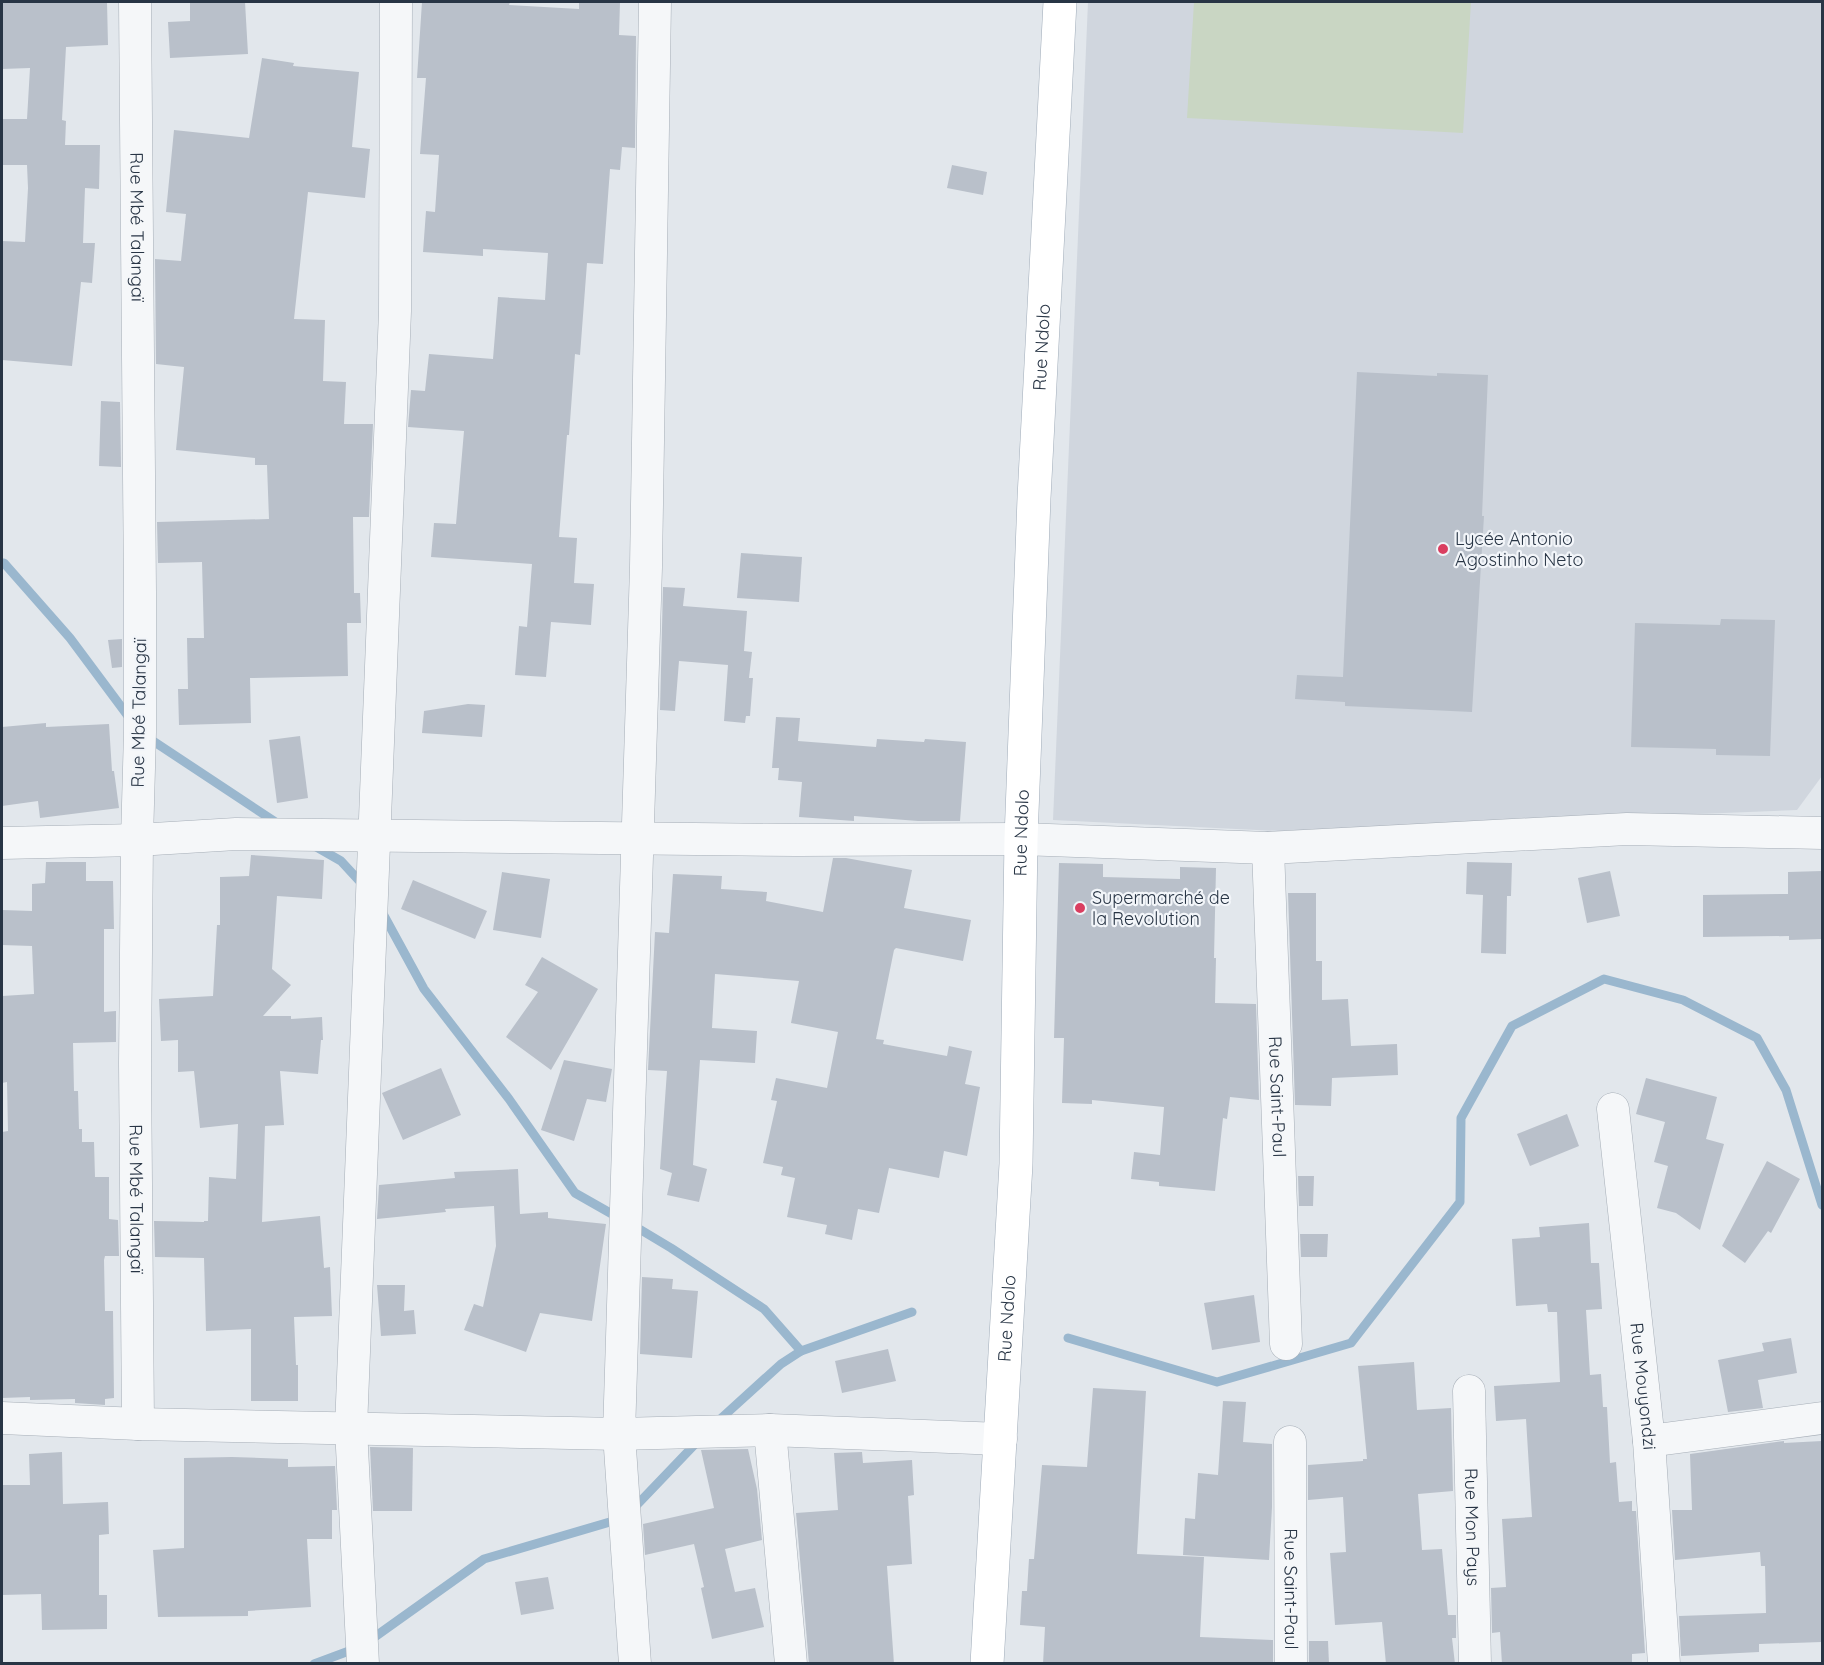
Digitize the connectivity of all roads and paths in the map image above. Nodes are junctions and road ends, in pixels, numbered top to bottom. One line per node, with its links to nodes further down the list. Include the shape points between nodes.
1 (135, 2): 9 (street, Rue Mbé Talangaï, via 140,592)
2 (396, 2): 6 (street, via 395,311)
3 (655, 2): 7 (street)
4 (1059, 2): 8 (main road, Rue Ndolo)
5 (1822, 833): 11 (street, via 1627,829)
6 (375, 835): 7 (street); 9 (street, via 236,834); 18 (street)
7 (638, 838): 8 (street); 20 (street)
8 (1021, 839): 11 (street); 21 (main road, Rue Ndolo, via 1016,1164)
9 (137, 840): 10 (street); 17 (street, Rue Mbé Talangaï)
10 (2, 843)
11 (1268, 848): 13 (street, Rue Saint-Paul)
12 (1613, 1109): 22 (street, Rue Mouyondzi)
13 (1286, 1344)
14 (1469, 1391): 29 (street, Rue Mon Pays)
15 (2, 1418): 17 (street)
16 (1822, 1418): 22 (street)
17 (138, 1424): 18 (street)
18 (351, 1428): 20 (street); 24 (street)
19 (770, 1430): 20 (street); 21 (street); 26 (street)
20 (619, 1434): 25 (street)
21 (1001, 1439): 27 (main road, Rue Ndolo)
22 (1649, 1441): 30 (street, Rue Mouyondzi)
23 (1290, 1442): 28 (street, Rue Saint-Paul)
24 (363, 1664)
25 (635, 1664)
26 (791, 1664)
27 (987, 1664)
28 (1291, 1664)
29 (1475, 1664)
30 (1664, 1664)

